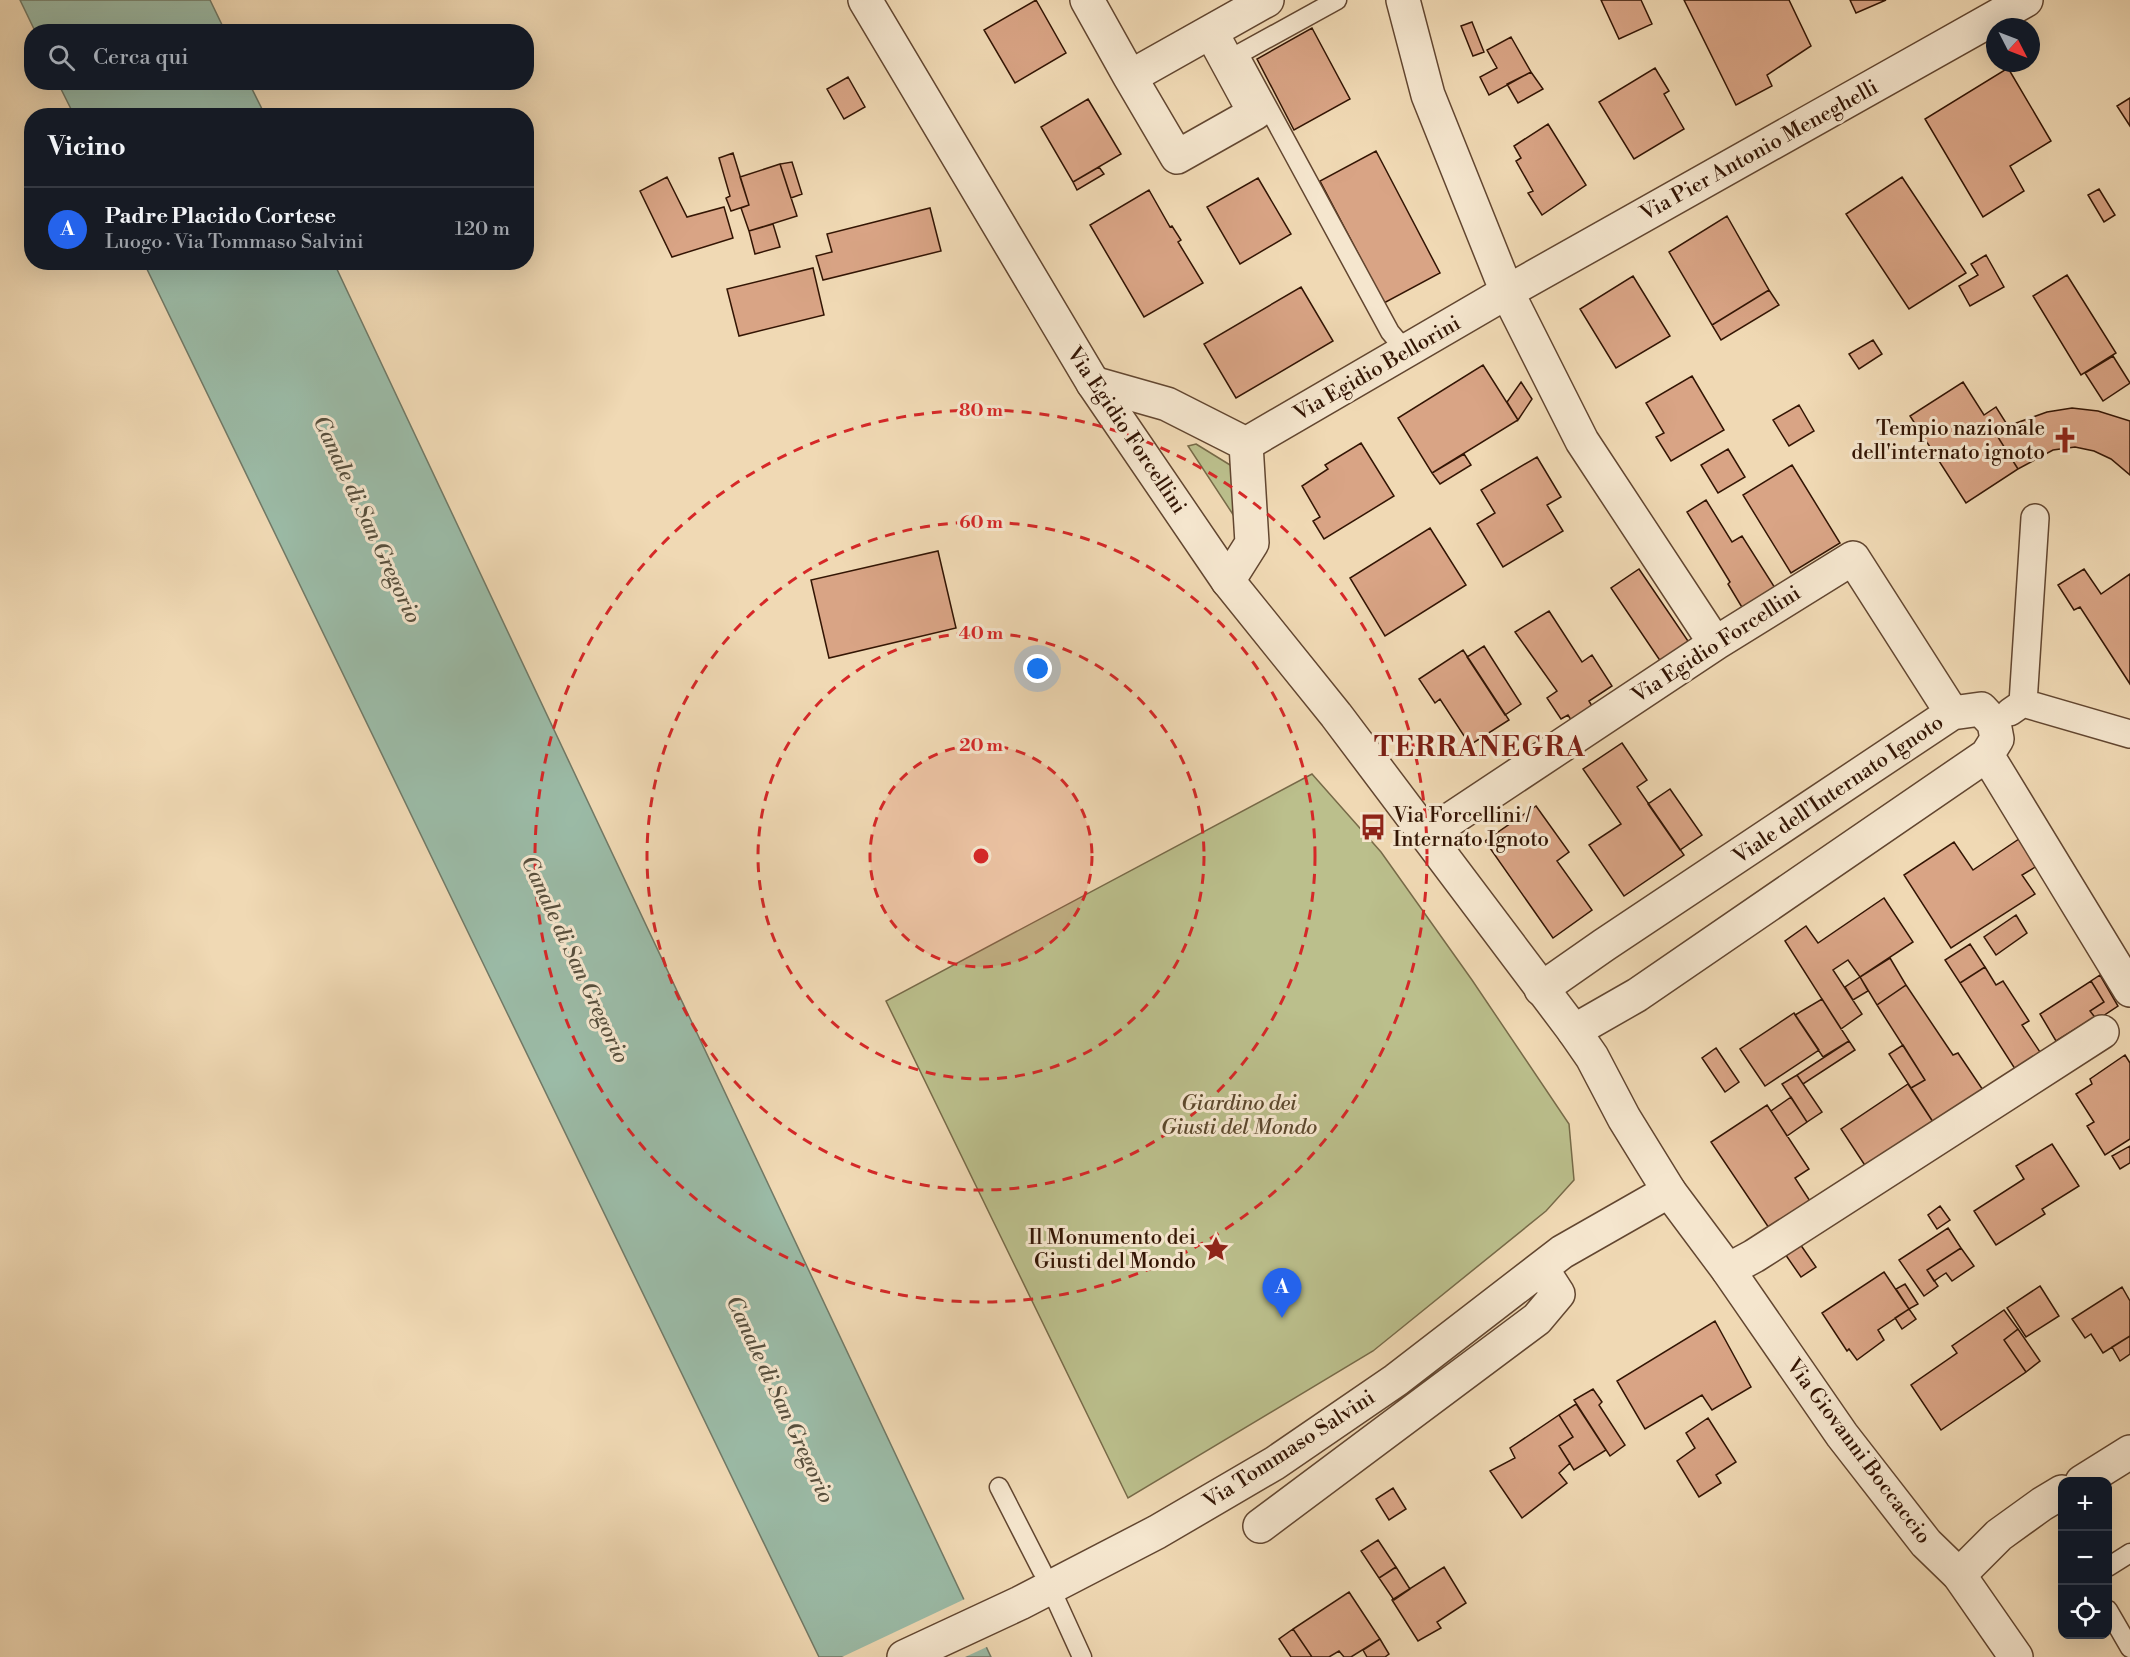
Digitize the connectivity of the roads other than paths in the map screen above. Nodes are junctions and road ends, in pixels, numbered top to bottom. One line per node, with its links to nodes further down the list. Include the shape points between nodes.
1 (865, 0): 11 (street, Via Egidio Forcellini)
2 (1087, 0): 8 (street)
3 (1267, 0): 7 (street)
4 (1337, 0): 10 (lane, via 1239,54 1390,332)
5 (1402, 0): 9 (street, via 1428,96)
6 (2014, 3): 9 (street, Via Pier Antonio Meneghelli)
7 (1210, 32): 8 (street); 8 (street, via 1255,113 1177,157)
8 (1130, 77)
9 (1507, 292): 10 (street, Via Egidio Bellorini); 15 (street, via 1582,441)
10 (1406, 351): 12 (street, Via Egidio Bellorini)
11 (1093, 383): 12 (street, via 1167,404); 14 (street, Via Egidio Forcellini)
12 (1246, 444): 14 (street, via 1252,543)
13 (2035, 518): 16 (street)
14 (1228, 581): 21 (street, Via Egidio Forcellini)
15 (1712, 637): 17 (street, Via Egidio Forcellini, via 1853,558); 21 (street, Via Egidio Forcellini)
16 (2023, 703): 18 (street); 19 (street)
17 (1952, 713): 18 (street, Viale dell'Internato Ignoto, via 1981,709); 22 (street, Viale dell'Internato Ignoto)
18 (1994, 723): 20 (street, via 1997,739)
19 (2130, 734)
20 (1987, 755): 23 (street); 24 (street, via 1637,994)
21 (1427, 835): 22 (street, Via Egidio Forcellini)
22 (1541, 989): 24 (street, Via Egidio Forcellini)
23 (2130, 990)
24 (1574, 1031): 26 (street, Via Egidio Forcellini)
25 (2102, 1032): 28 (street)
26 (1669, 1191): 27 (street, Via Tommaso Salvini, via 1562,1252); 28 (street, Via Giovanni Boccaccio)
27 (1542, 1269): 33 (street, Via Tommaso Salvini, via 1558,1294 1537,1318); 41 (street, Via Tommaso Salvini, via 1396,1380 1275,1463 1157,1532)
28 (1728, 1270): 37 (street, Via Giovanni Boccaccio, via 1842,1435 1926,1543)
29 (2130, 1452): 30 (street)
30 (2090, 1477)
31 (999, 1486): 36 (lane)
32 (2058, 1495): 37 (street, via 1999,1535)
33 (1260, 1526)
34 (2130, 1554): 35 (lane)
35 (2112, 1565)
36 (1042, 1571)
37 (1959, 1575): 43 (street, Via Giovanni Boccaccio)
38 (1056, 1600): 42 (lane)
39 (2112, 1617): 40 (lane)
40 (2130, 1648)
41 (904, 1657)
42 (1082, 1657)
43 (2016, 1657)

